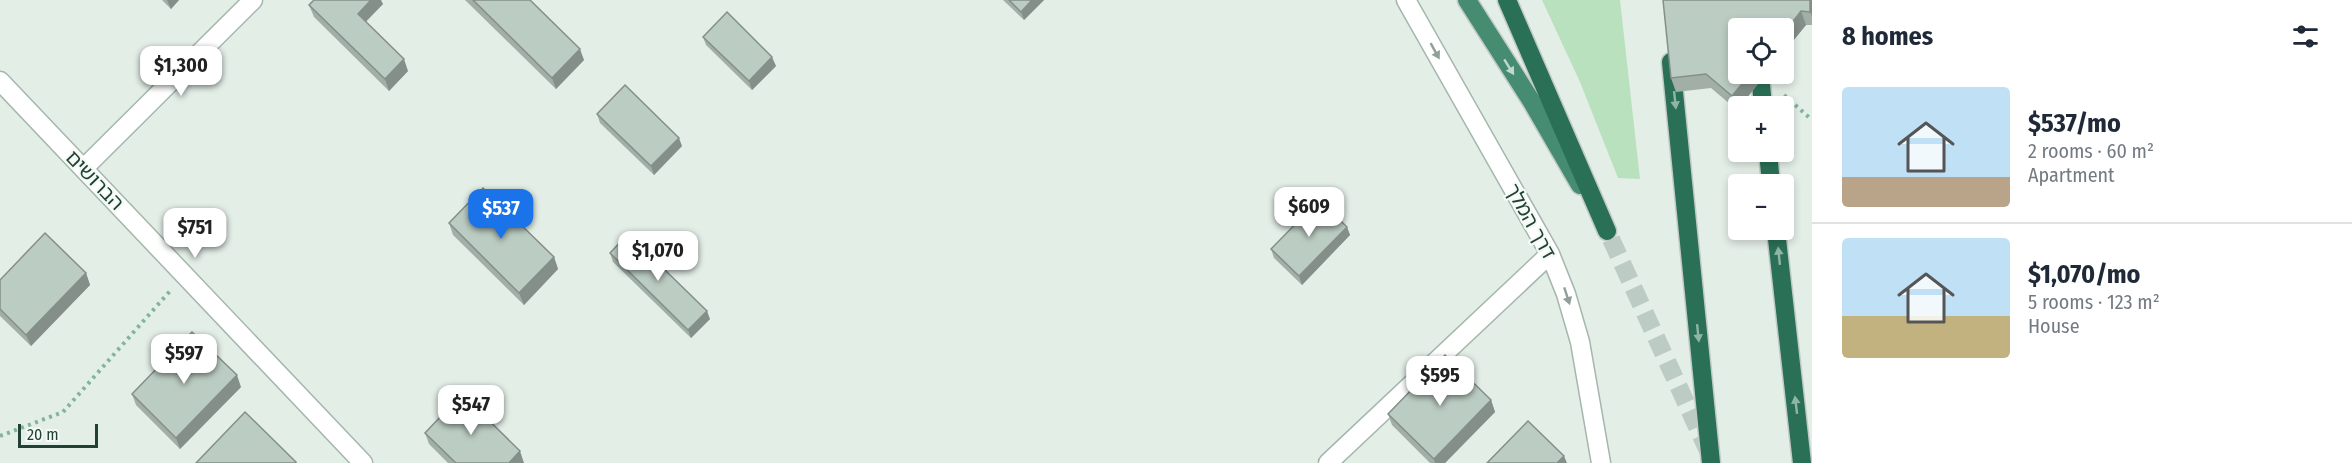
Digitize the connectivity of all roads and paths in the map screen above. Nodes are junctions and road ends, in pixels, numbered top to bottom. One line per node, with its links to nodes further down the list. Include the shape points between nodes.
1 (253, 0): 9 (street)
2 (1407, 0): 11 (street, דרך המלך, one-way to 11)
3 (1467, 0): 4 (highway, one-way to 4, via 1609,235)
4 (1507, 0)
5 (1670, 46): 17 (highway, one-way to 17)
6 (0, 81): 9 (street, הברושים)
7 (1779, 91): 8 (path)
8 (1812, 120)
9 (84, 168): 12 (street, הברושים)
10 (1777, 240): 18 (highway, one-way to 10)
11 (1550, 254): 15 (street); 16 (street, דרך המלך, one-way to 16, via 1580,342)
12 (185, 275): 13 (path, via 63,412); 14 (street, הברושים)
13 (0, 436)
14 (363, 463)
15 (1328, 463)
16 (1601, 463)
17 (1711, 463)
18 (1802, 463)

